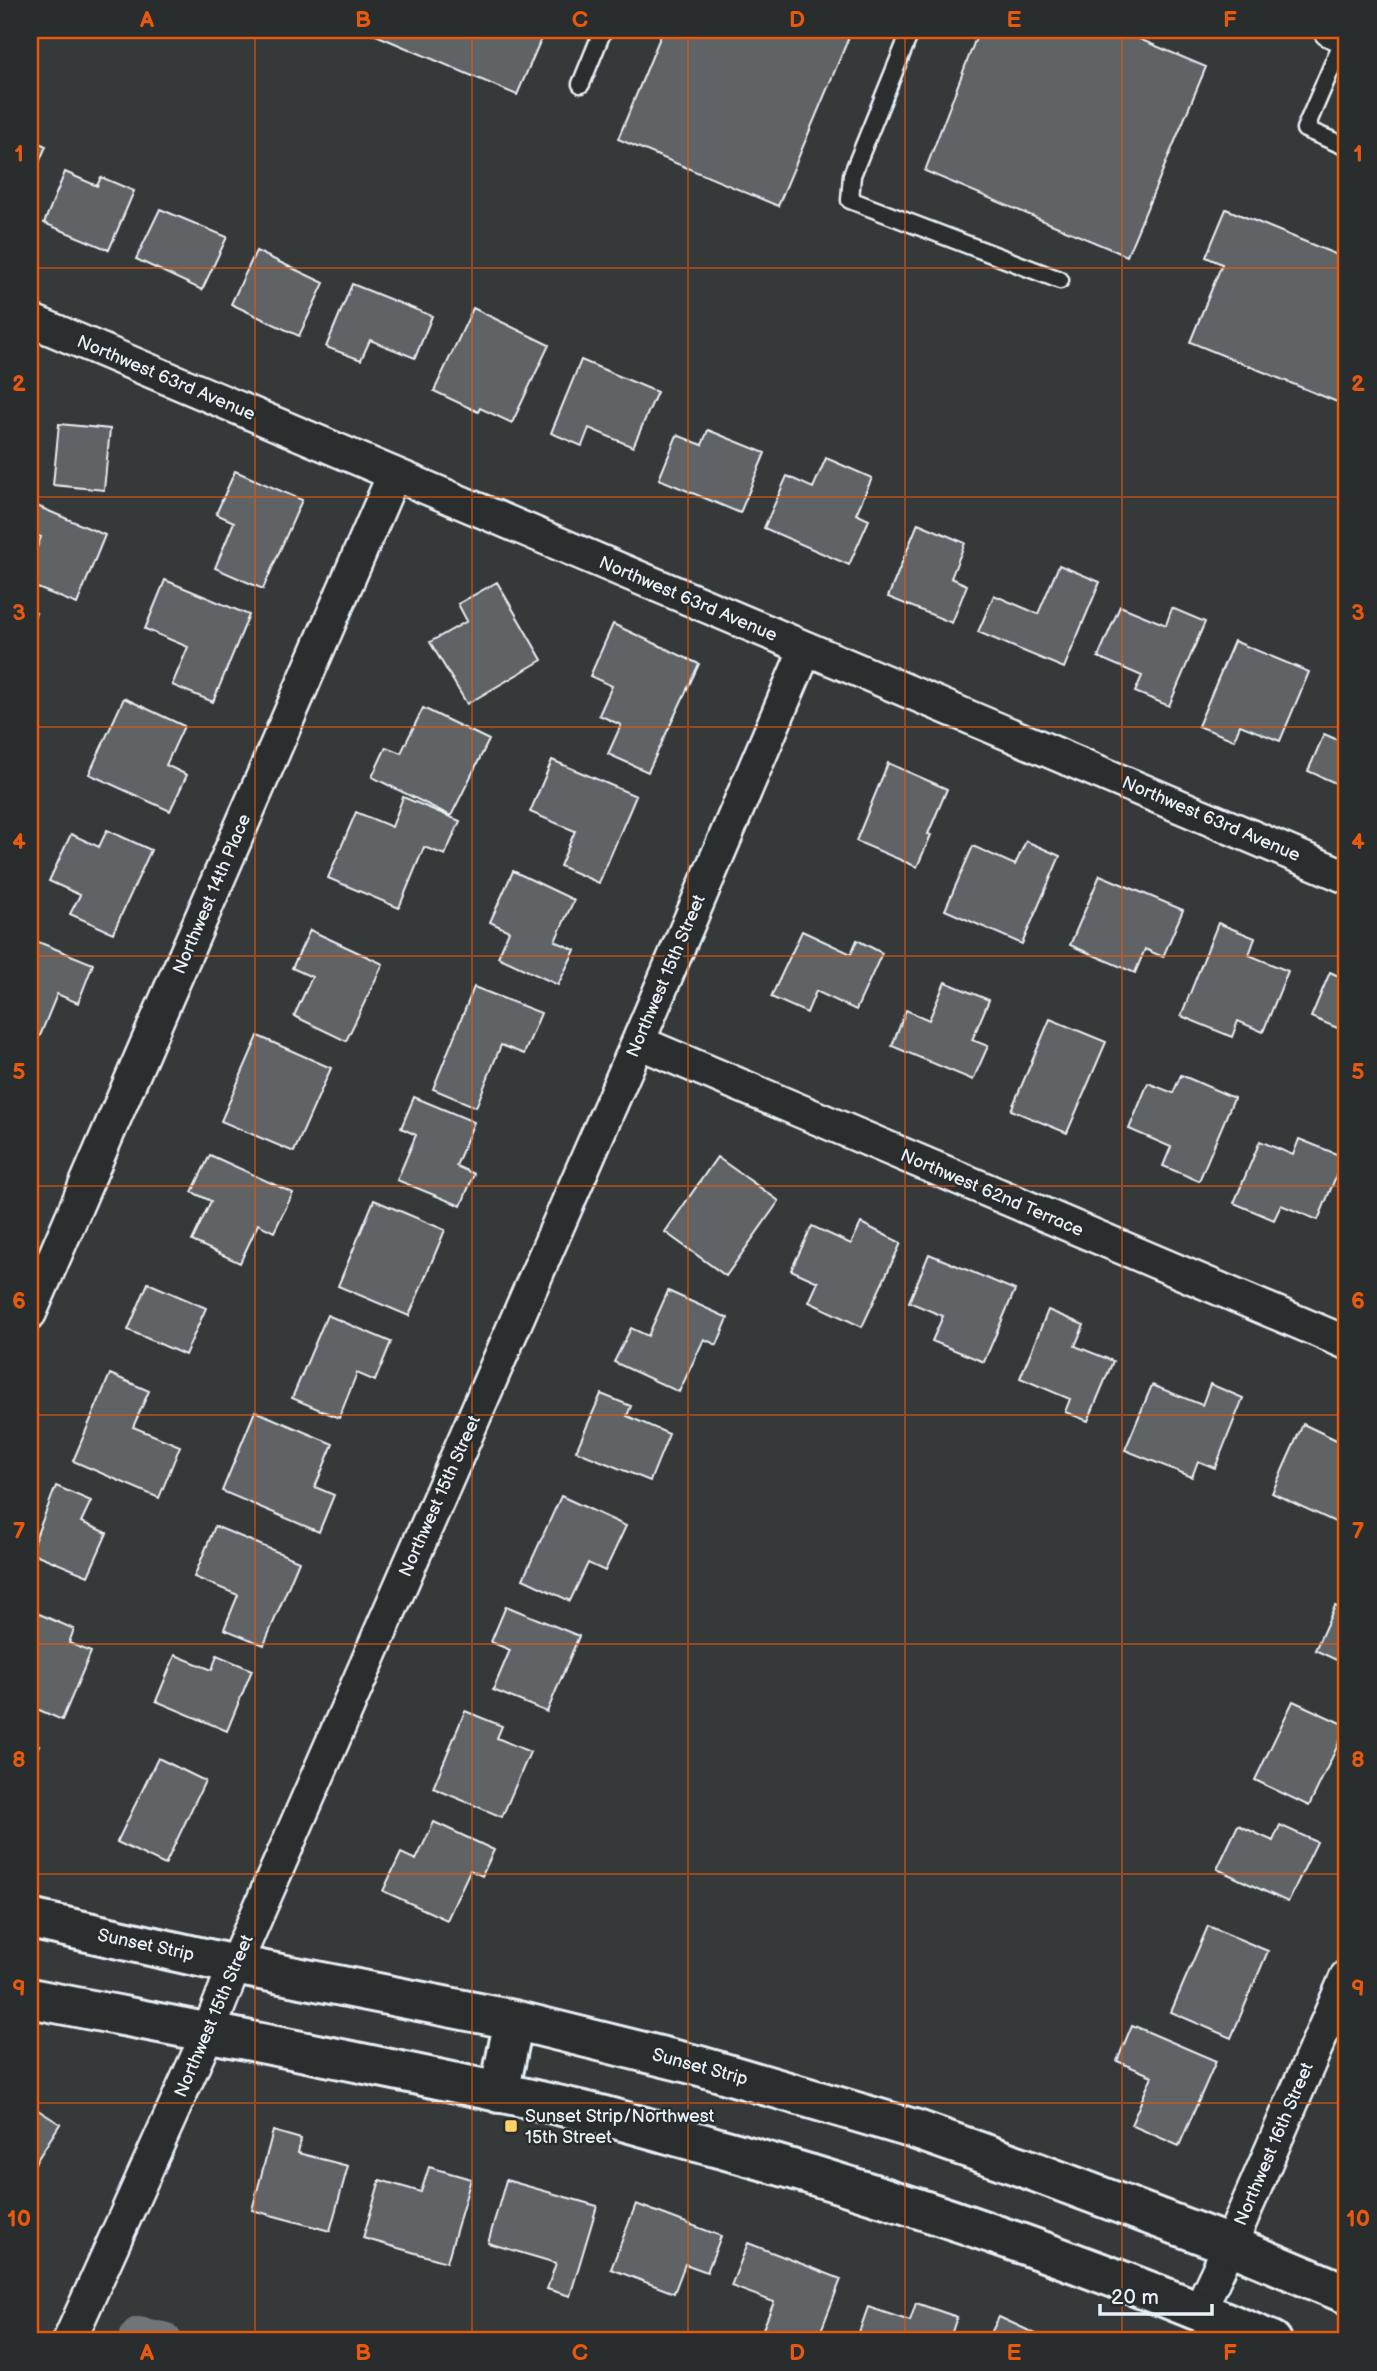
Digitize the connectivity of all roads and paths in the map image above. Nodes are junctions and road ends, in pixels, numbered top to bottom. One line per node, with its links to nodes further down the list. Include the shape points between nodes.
1 (603, 30): 4 (lane)
2 (911, 30): 6 (lane, via 852,175 850,200)
3 (1341, 34): 5 (lane, via 1305,129)
4 (580, 84)
5 (1347, 148)
6 (1060, 281)
7 (30, 320): 8 (street, Northwest 63rd Avenue)
8 (394, 474): 9 (street, Northwest 63rd Avenue); 12 (street, Northwest 14th Place)
9 (806, 648): 10 (street, Northwest 63rd Avenue); 11 (street, Northwest 15th Street)
10 (1347, 877)
11 (638, 1042): 13 (street, Northwest 62nd Terrace); 15 (street, Northwest 15th Street)
12 (30, 1313)
13 (1347, 1343)
14 (30, 1919): 15 (street, Sunset Strip)
15 (235, 1965): 18 (street, Sunset Strip); 19 (street, Northwest 15th Street)
16 (1347, 1976): 21 (street, Northwest 16th Street)
17 (30, 1998): 19 (street)
18 (514, 2020): 20 (street); 21 (street, Sunset Strip, via 700,2066 914,2129)
19 (208, 2033): 20 (street); 24 (street, Northwest 15th Street)
20 (499, 2093): 23 (street, via 598,2115 843,2184)
21 (1230, 2245): 22 (street, Sunset Strip); 23 (street, Northwest 16th Street)
22 (1347, 2294)
23 (1199, 2311): 25 (street)
24 (69, 2341)
25 (1272, 2341)

